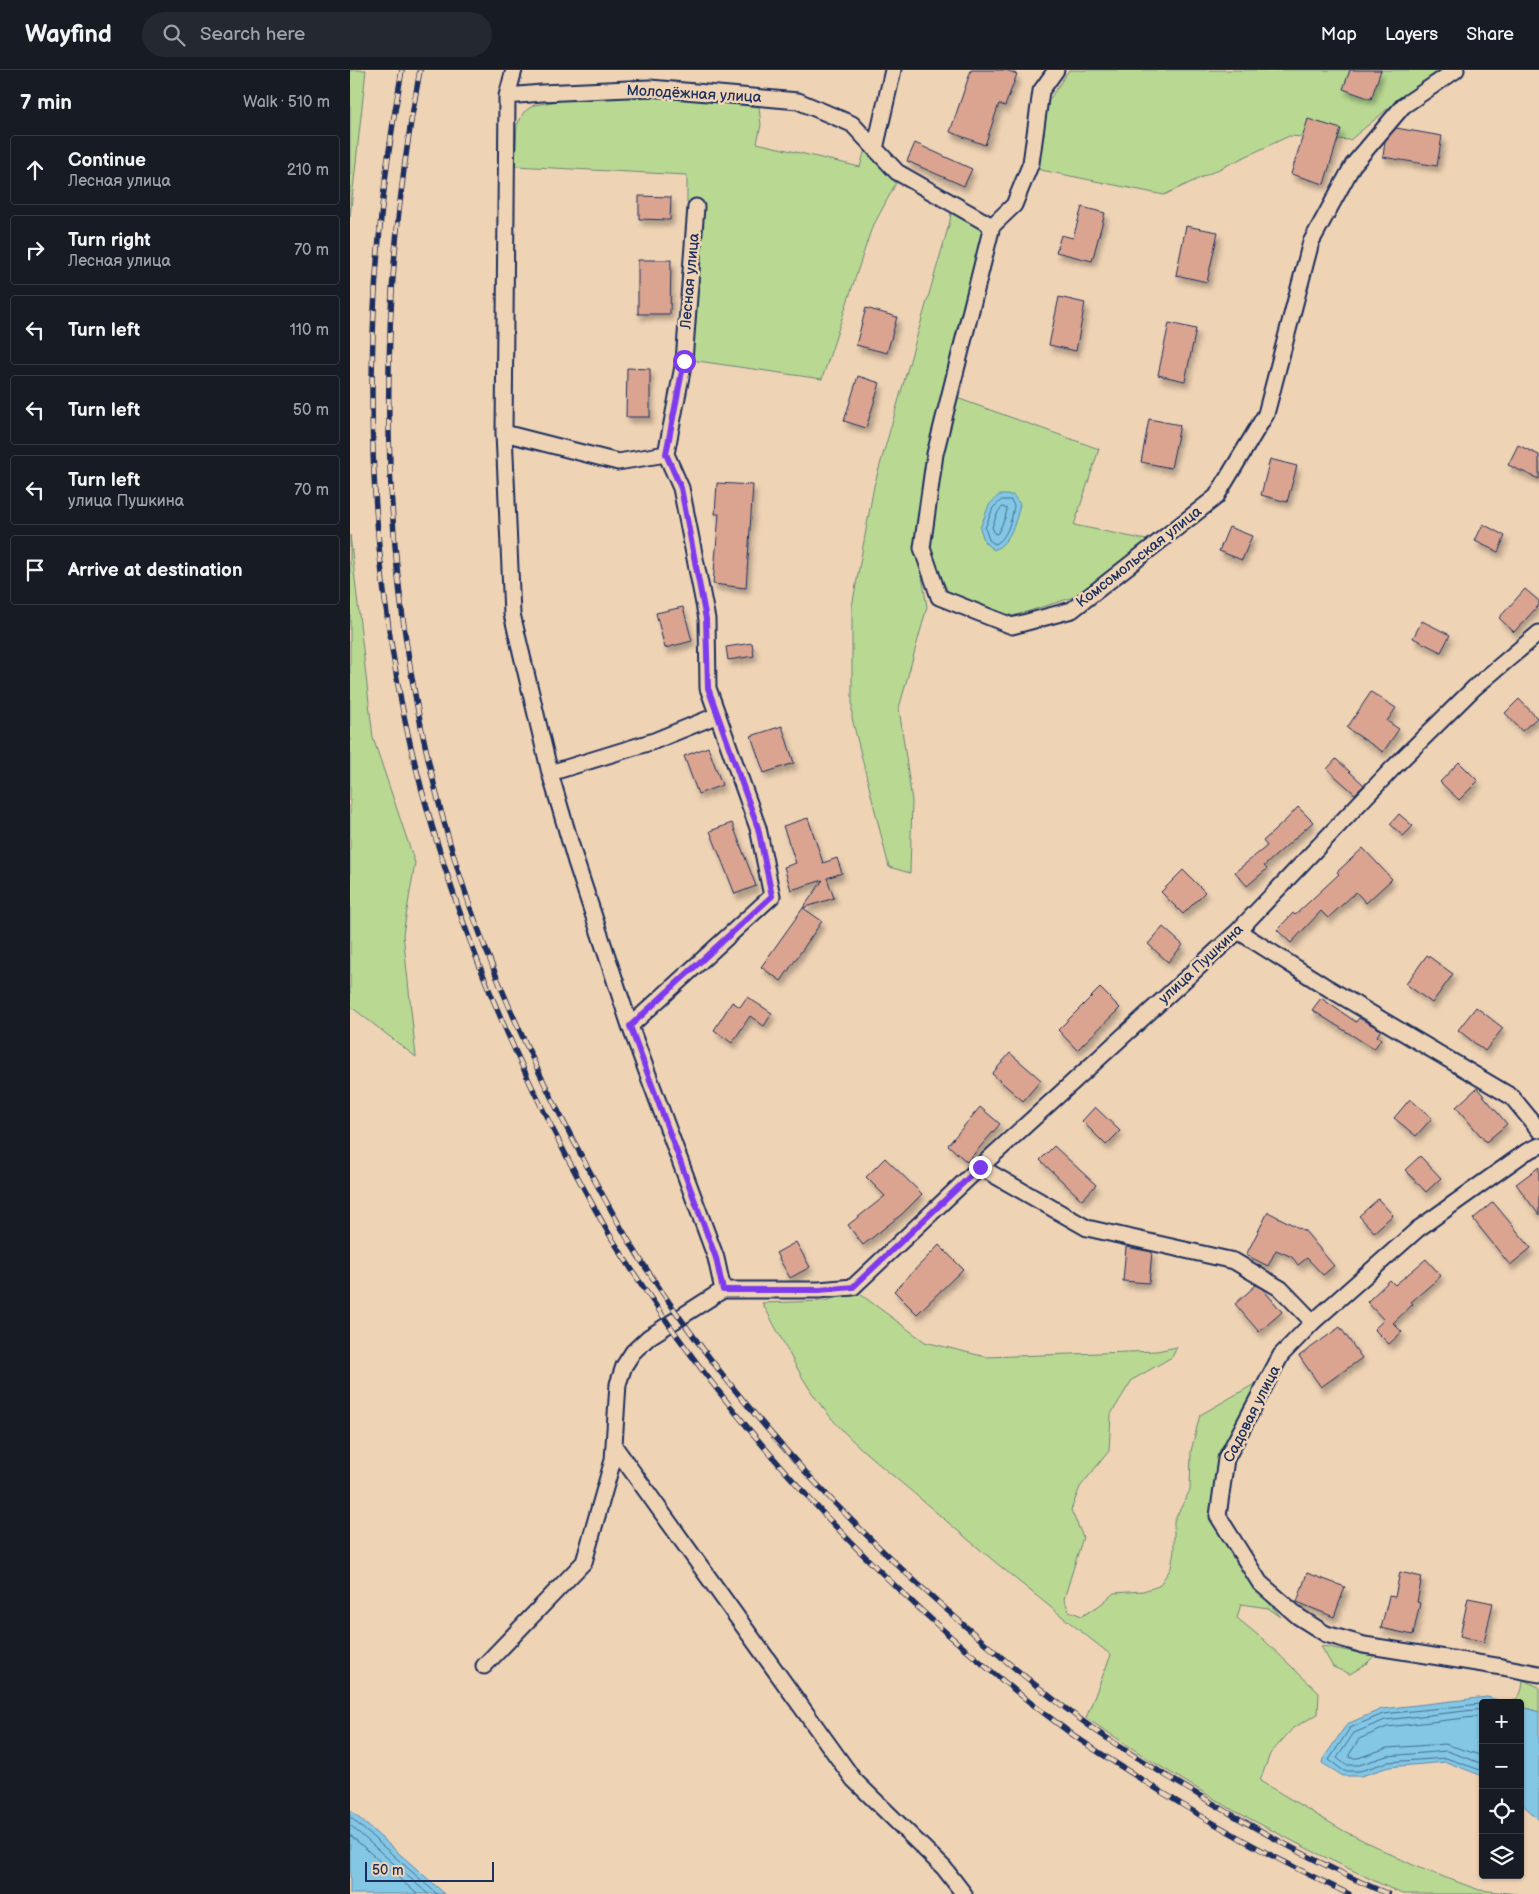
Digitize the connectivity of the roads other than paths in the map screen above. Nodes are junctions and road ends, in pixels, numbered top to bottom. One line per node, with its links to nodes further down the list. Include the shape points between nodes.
1 (514, 70): 5 (street)
2 (893, 70): 6 (street)
3 (1056, 70): 8 (street, via 1041,90 1032,164 1014,205)
4 (1456, 70): 8 (street, Комсомольская улица, via 1403,106 1353,165 1311,242 1266,414 1216,497 1072,610 1012,626 939,597 922,548 935,454)
5 (507, 96): 6 (street, Молодёжная улица, via 650,88 798,101 852,124); 9 (street)
6 (875, 149): 8 (street, Молодёжная улица, via 896,172)
7 (696, 207): 10 (street, Лесная улица, via 684,361)
8 (992, 226)
9 (504, 433): 10 (street, via 618,462); 13 (street, via 512,614)
10 (666, 454): 12 (street, via 681,488 689,528 706,619 708,688)
11 (1539, 633): 14 (street, улица Пушкина, via 1468,694 1392,769)
12 (718, 715): 13 (street, via 654,741); 15 (street, via 758,828 772,896)
13 (550, 773): 15 (street)
14 (1238, 931): 16 (street, via 1512,1098); 18 (street, улица Пушкина)
15 (630, 1026): 19 (street, via 716,1258)
16 (1539, 1130)
17 (1539, 1146): 20 (street, Садовая улица, via 1418,1229)
18 (980, 1167): 19 (street, улица Пушкина, via 853,1287); 20 (street, via 1087,1228 1234,1261 1281,1288)
19 (723, 1290): 21 (street, via 649,1337 633,1352 618,1384)
20 (1313, 1322): 23 (street, Садовая улица, via 1281,1355 1226,1459 1218,1516 1260,1583 1299,1617 1326,1634 1364,1645)
21 (614, 1446): 22 (street, via 584,1562); 24 (street, via 854,1780 944,1868)
22 (484, 1666)
23 (1539, 1674)
24 (964, 1894)

